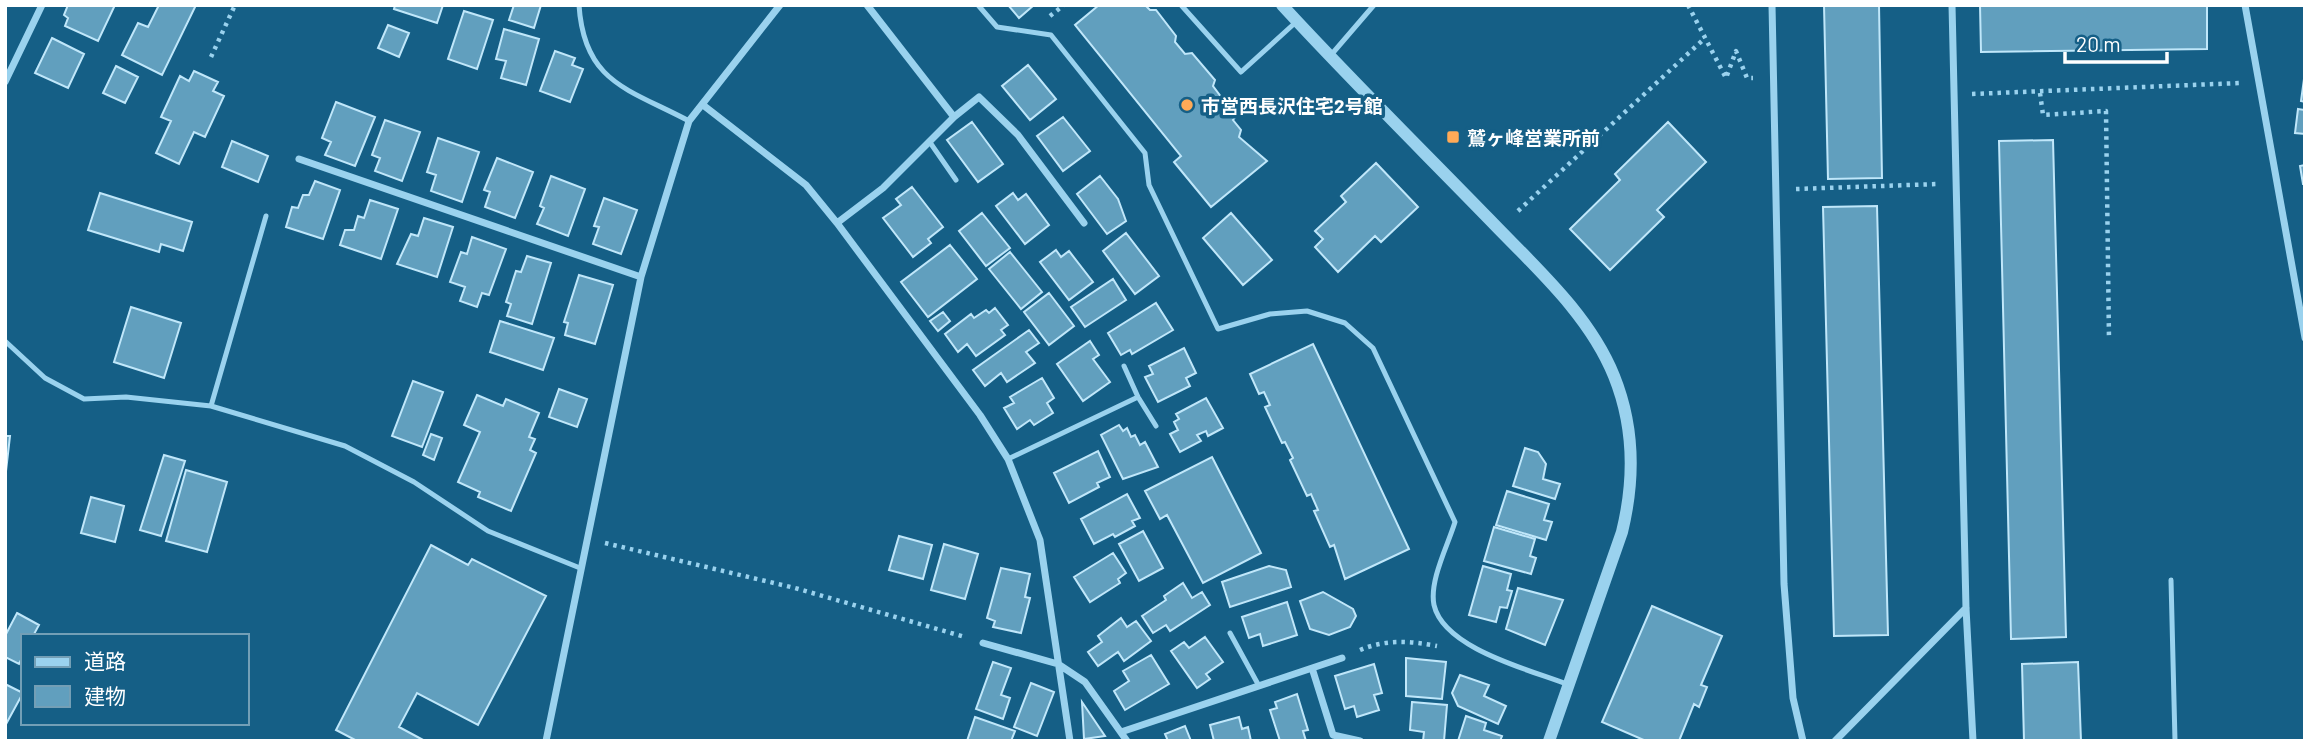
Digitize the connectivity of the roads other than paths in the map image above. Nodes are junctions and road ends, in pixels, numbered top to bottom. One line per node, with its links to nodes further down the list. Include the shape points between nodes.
1 (42, 5): 14 (street)
2 (579, 5): 17 (lane, via 585,46 603,75)
3 (780, 5): 15 (street)
4 (978, 5): 40 (lane, via 997,27 1051,35 1145,153 1149,185 1219,329 1270,314 1307,311 1345,323 1373,348 1455,522 1435,584 1434,605 1445,626 1461,642)
5 (1181, 5): 12 (lane, via 1241,72)
6 (1282, 5): 12 (street)
7 (1374, 5): 13 (lane)
8 (1772, 5): 48 (street, via 1784,584 1793,698)
9 (1952, 5): 34 (street)
10 (2245, 5): 25 (street)
11 (869, 6): 16 (street)
12 (1297, 21): 13 (street)
13 (1331, 55): 40 (street, via 1555,288 1599,347 1614,376 1630,440 1633,475 1622,532)
14 (5, 82)
15 (703, 105): 17 (street); 22 (street, via 806,185)
16 (954, 117): 18 (street); 23 (street, via 979,97 1018,135)
17 (689, 121): 24 (street)
18 (929, 141): 20 (lane); 22 (street, via 883,188)
19 (299, 159): 24 (street)
20 (957, 180)
21 (266, 216): 29 (lane)
22 (837, 223): 31 (street)
23 (1084, 223)
24 (641, 276): 32 (street)
25 (2305, 338)
26 (5, 341): 29 (lane, via 44,378 84,399 126,397)
27 (1124, 366): 28 (lane)
28 (1138, 397): 30 (lane); 31 (lane)
29 (211, 406): 32 (lane, via 345,446 414,482 488,531)
30 (1156, 426)
31 (1008, 459): 38 (street, via 1040,540)
32 (580, 568): 43 (street)
33 (2171, 580): 51 (lane)
34 (1966, 608): 49 (street); 50 (street)
35 (1230, 633): 41 (lane)
36 (983, 643): 38 (street)
37 (1342, 658): 39 (street)
38 (1058, 664): 42 (street, via 1085,681); 44 (street)
39 (1312, 668): 41 (street); 46 (street, via 1333,735)
40 (1569, 685): 47 (street)
41 (1259, 686): 42 (street)
42 (1121, 732): 45 (street)
43 (546, 741)
44 (1070, 741)
45 (1127, 741)
46 (1360, 741)
47 (1549, 741)
48 (1803, 741)
49 (1835, 741)
50 (1973, 741)
51 (2175, 741)

